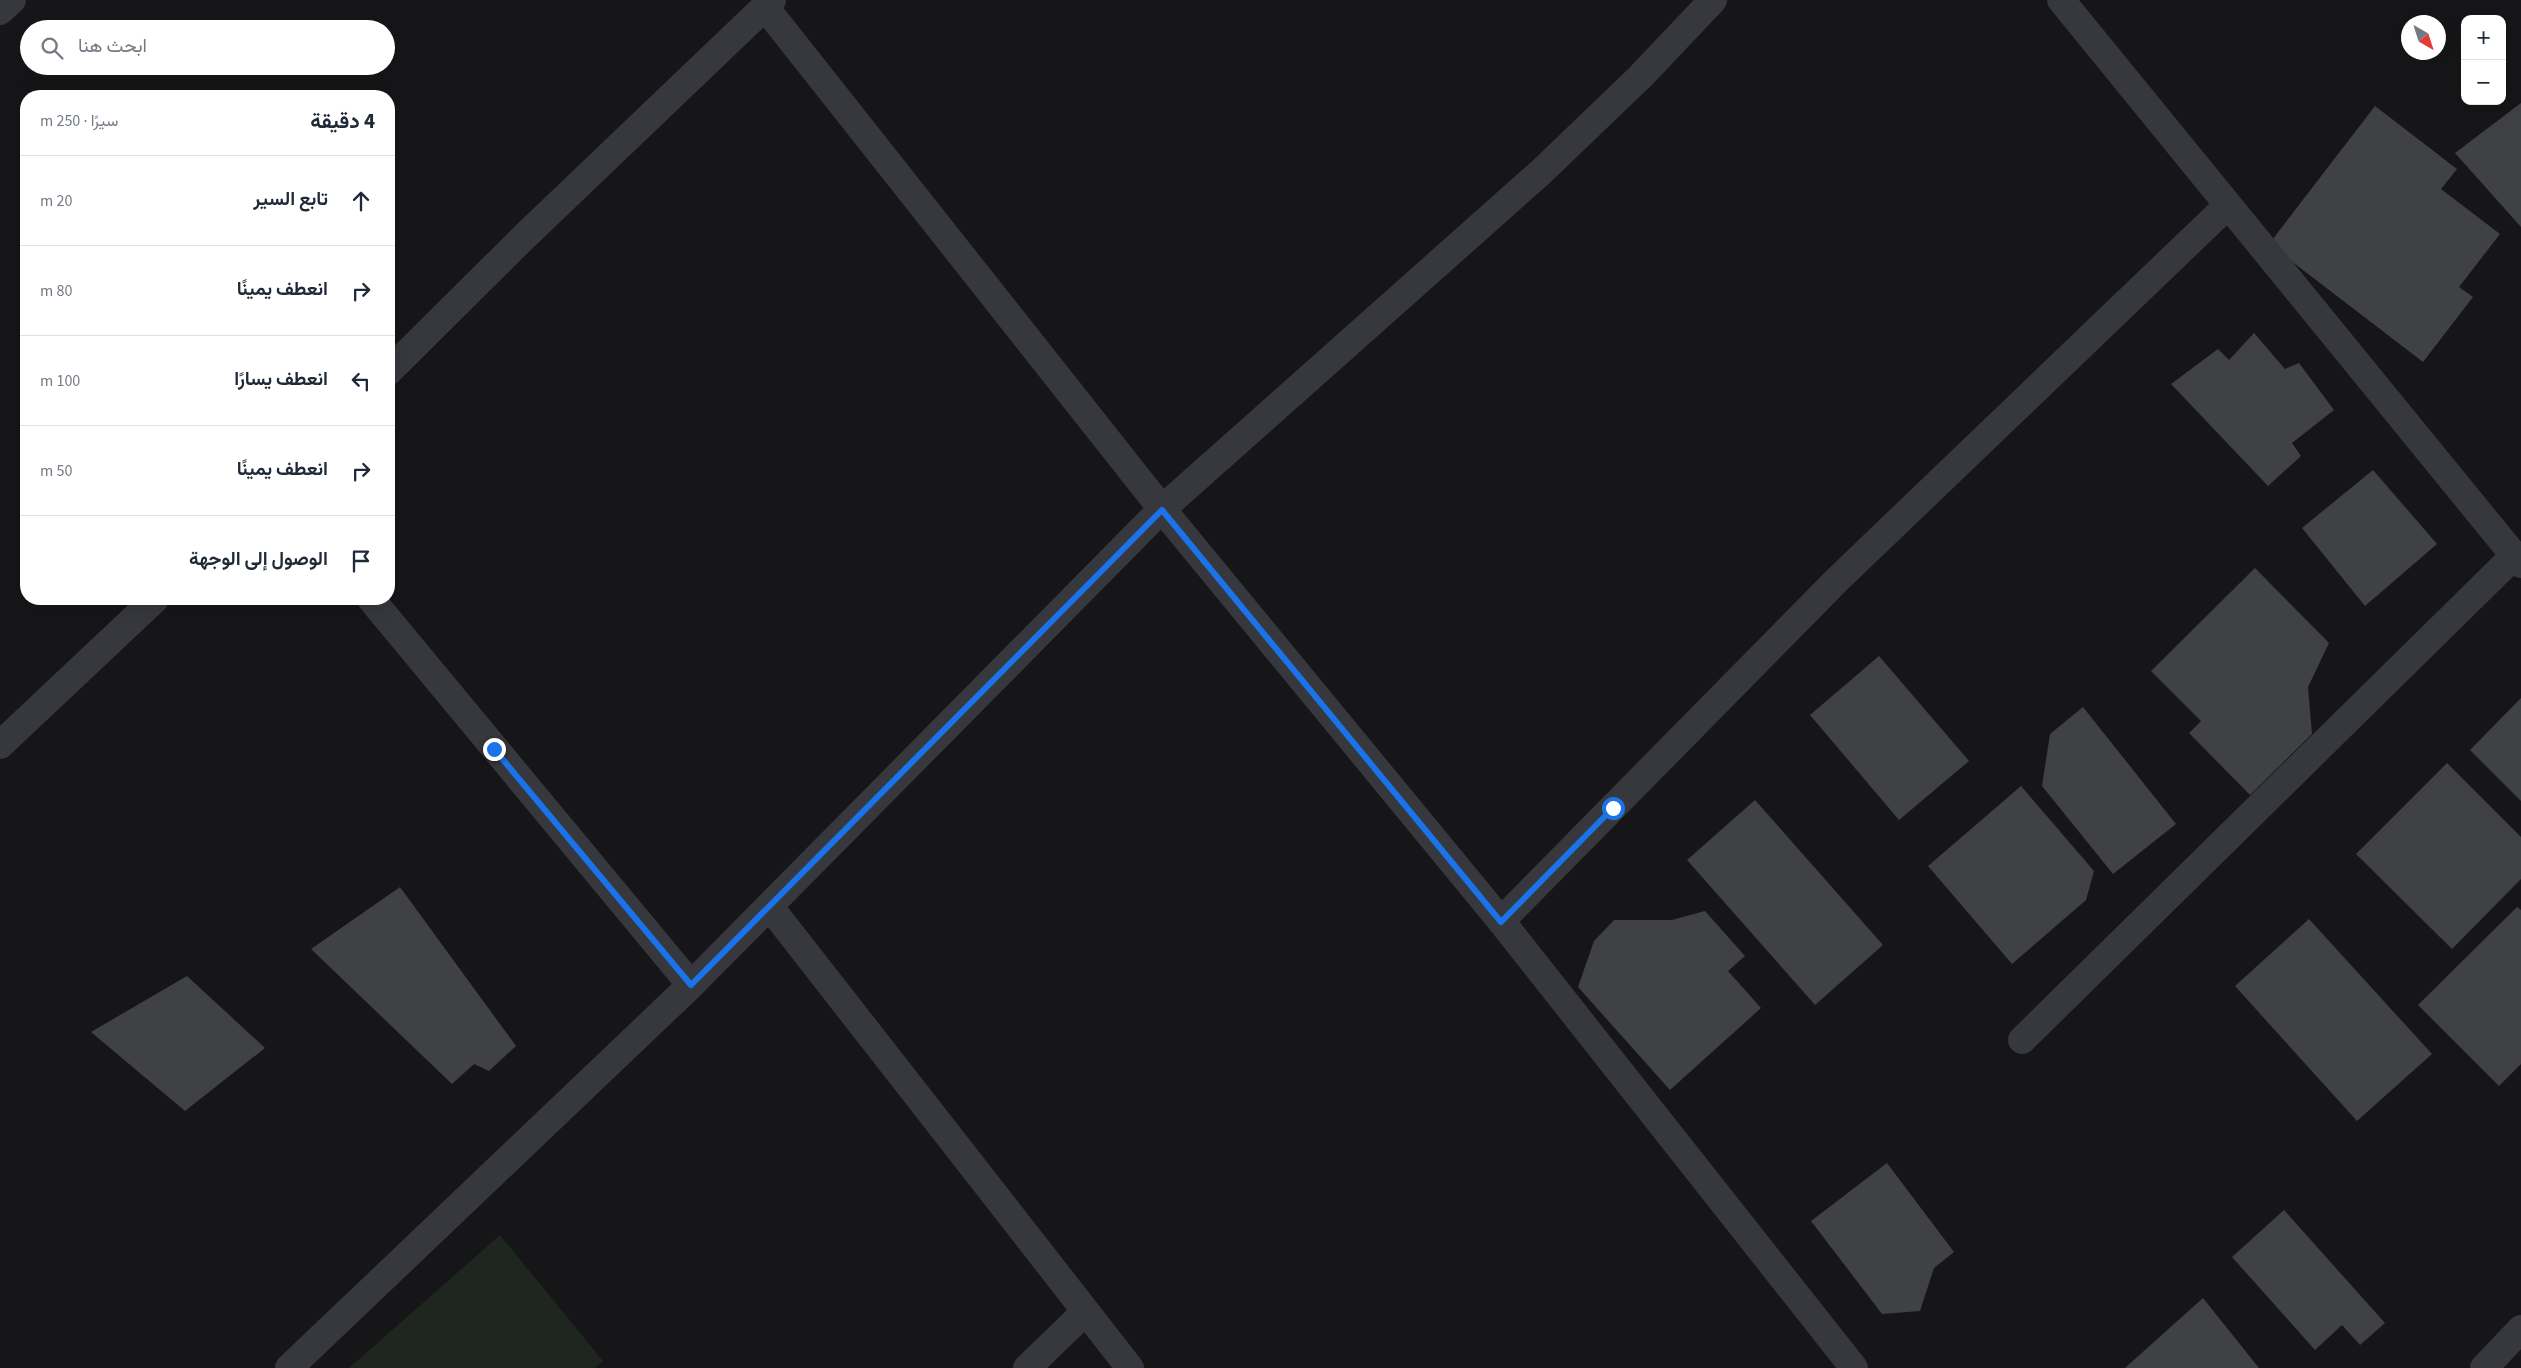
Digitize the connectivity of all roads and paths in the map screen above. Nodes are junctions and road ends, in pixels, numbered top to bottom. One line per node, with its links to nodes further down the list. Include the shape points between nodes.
1 (12, 0): 5 (street)
2 (1713, 0): 8 (street, via 1641,76 1541,172)
3 (2061, 0): 6 (street)
4 (768, 4): 7 (street); 8 (street)
5 (0, 11)
6 (2227, 206): 9 (street); 14 (street, via 1838,580)
7 (395, 365)
8 (1162, 510): 13 (street); 14 (street)
9 (2517, 560): 16 (street)
10 (148, 605): 12 (street)
11 (376, 605): 15 (street)
12 (0, 744)
13 (770, 907): 15 (street); 17 (street)
14 (1501, 922): 22 (street)
15 (691, 985): 19 (street)
16 (2022, 1040)
17 (1085, 1312): 20 (street); 21 (street)
18 (2521, 1329): 23 (street)
19 (289, 1368)
20 (1027, 1368)
21 (1130, 1368)
22 (1854, 1368)
23 (2484, 1368)

